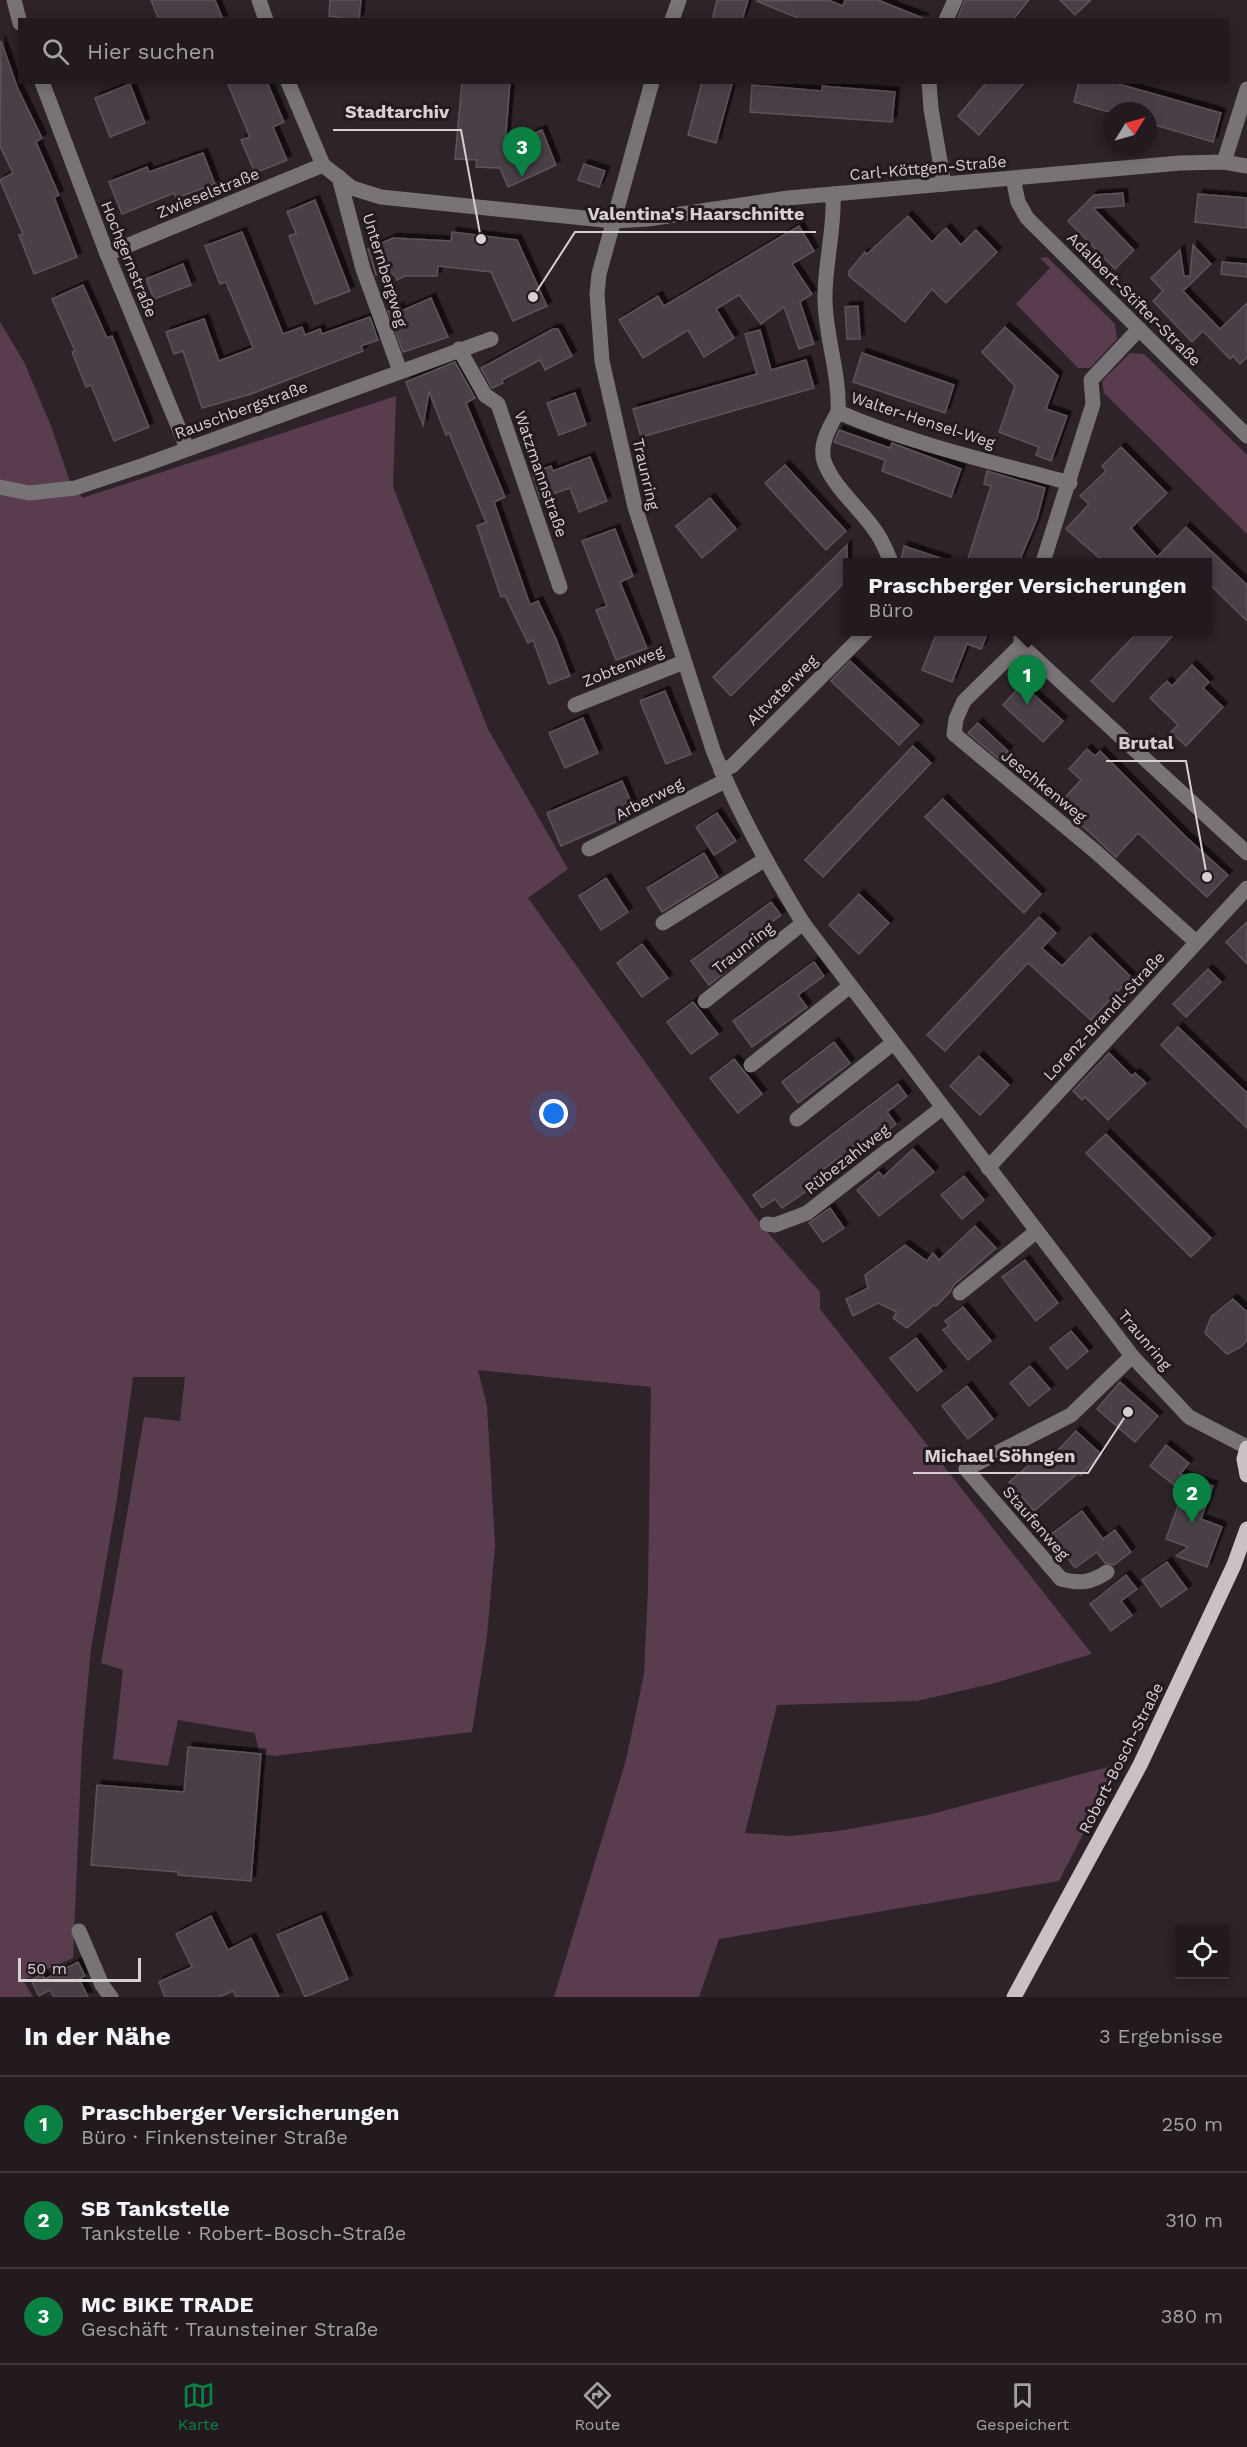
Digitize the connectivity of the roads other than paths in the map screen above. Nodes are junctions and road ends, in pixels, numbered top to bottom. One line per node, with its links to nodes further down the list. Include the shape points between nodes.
1 (14, 0): 5 (street)
2 (259, 0): 6 (street)
3 (679, 0): 7 (street)
4 (955, 0): 8 (street)
5 (19, 18)
6 (265, 18)
7 (673, 18)
8 (947, 18)
9 (43, 84): 22 (street, Hochgernstraße)
10 (289, 84): 15 (street)
11 (651, 84): 21 (street, Traunring)
12 (929, 84): 19 (street)
13 (1247, 89): 14 (street)
14 (1224, 162): 16 (street, Carl-Köttgen-Straße); 18 (street, Carl-Köttgen-Straße)
15 (323, 165): 17 (street, Carl-Köttgen-Straße); 22 (street, Zwieselstraße)
16 (1247, 165)
17 (339, 177): 21 (street, Carl-Köttgen-Straße, via 352,188 381,197); 26 (street, Unternbergweg, via 363,269)
18 (1013, 178): 19 (street, Carl-Köttgen-Straße); 23 (street, Adalbert-Stifter-Straße, via 1018,202 1027,218)
19 (944, 184): 20 (street, Carl-Köttgen-Straße)
20 (833, 194): 21 (street, Carl-Köttgen-Straße); 27 (street, Walter-Hensel-Weg, via 825,300 839,393)
21 (613, 221): 37 (street, Traunring, via 597,294 602,361 634,507)
22 (107, 254): 29 (street, Hochgernstraße)
23 (1139, 329): 28 (street, Adalbert-Stifter-Straße); 30 (street, via 1090,380 1093,404)
24 (492, 339): 25 (street, Rauschbergstraße)
25 (459, 349): 26 (street, Rauschbergstraße); 34 (street, Watzmannstraße, via 485,395 498,404)
26 (400, 371): 29 (street, Rauschbergstraße)
27 (838, 412): 30 (street, Walter-Hensel-Weg, via 872,427); 32 (street, via 826,435 824,459 835,480 874,529)
28 (1247, 436)
29 (187, 448): 31 (street, Rauschbergstraße, via 75,488 29,493)
30 (1070, 483): 33 (street)
31 (0, 487)
32 (890, 558)
33 (1044, 558)
34 (560, 587)
35 (862, 636): 39 (street, Altvaterweg)
36 (1021, 638): 41 (street); 46 (street, Jeschkenweg, via 964,701 954,734 1096,852)
37 (684, 662): 38 (street, Zobtenweg); 39 (street, Traunring)
38 (575, 705)
39 (723, 776): 40 (street, Arberweg); 42 (street, Traunring)
40 (589, 849)
41 (1247, 854)
42 (764, 860): 44 (street); 45 (street, Traunring)
43 (1247, 888): 46 (street, Lorenz-Brandl-Straße)
44 (663, 923)
45 (803, 924): 47 (street, Traunring); 48 (street, Traunring)
46 (1196, 942): 53 (street, Lorenz-Brandl-Straße)
47 (850, 987): 49 (street, Traunring); 50 (street)
48 (705, 1000)
49 (893, 1043): 51 (street, Traunring); 52 (street)
50 (751, 1065)
51 (942, 1108): 53 (street, Traunring); 54 (street, Rübezahlweg, via 807,1213 776,1225)
52 (797, 1119)
53 (988, 1168): 55 (street, Traunring)
54 (767, 1224)
55 (1037, 1231): 56 (street); 57 (street, Traunring)
56 (960, 1293)
57 (1132, 1356): 58 (street, Traunring, via 1189,1418); 61 (street, Staufenweg, via 1071,1414 966,1469 1060,1579 1078,1584 1096,1580)
58 (1247, 1448): 59 (main road)
59 (1247, 1475)
60 (1247, 1530): 64 (main road, Robert-Bosch-Straße, via 1140,1765)
61 (1107, 1572)
62 (79, 1931): 63 (street)
63 (111, 1997)
64 (1014, 1997)

